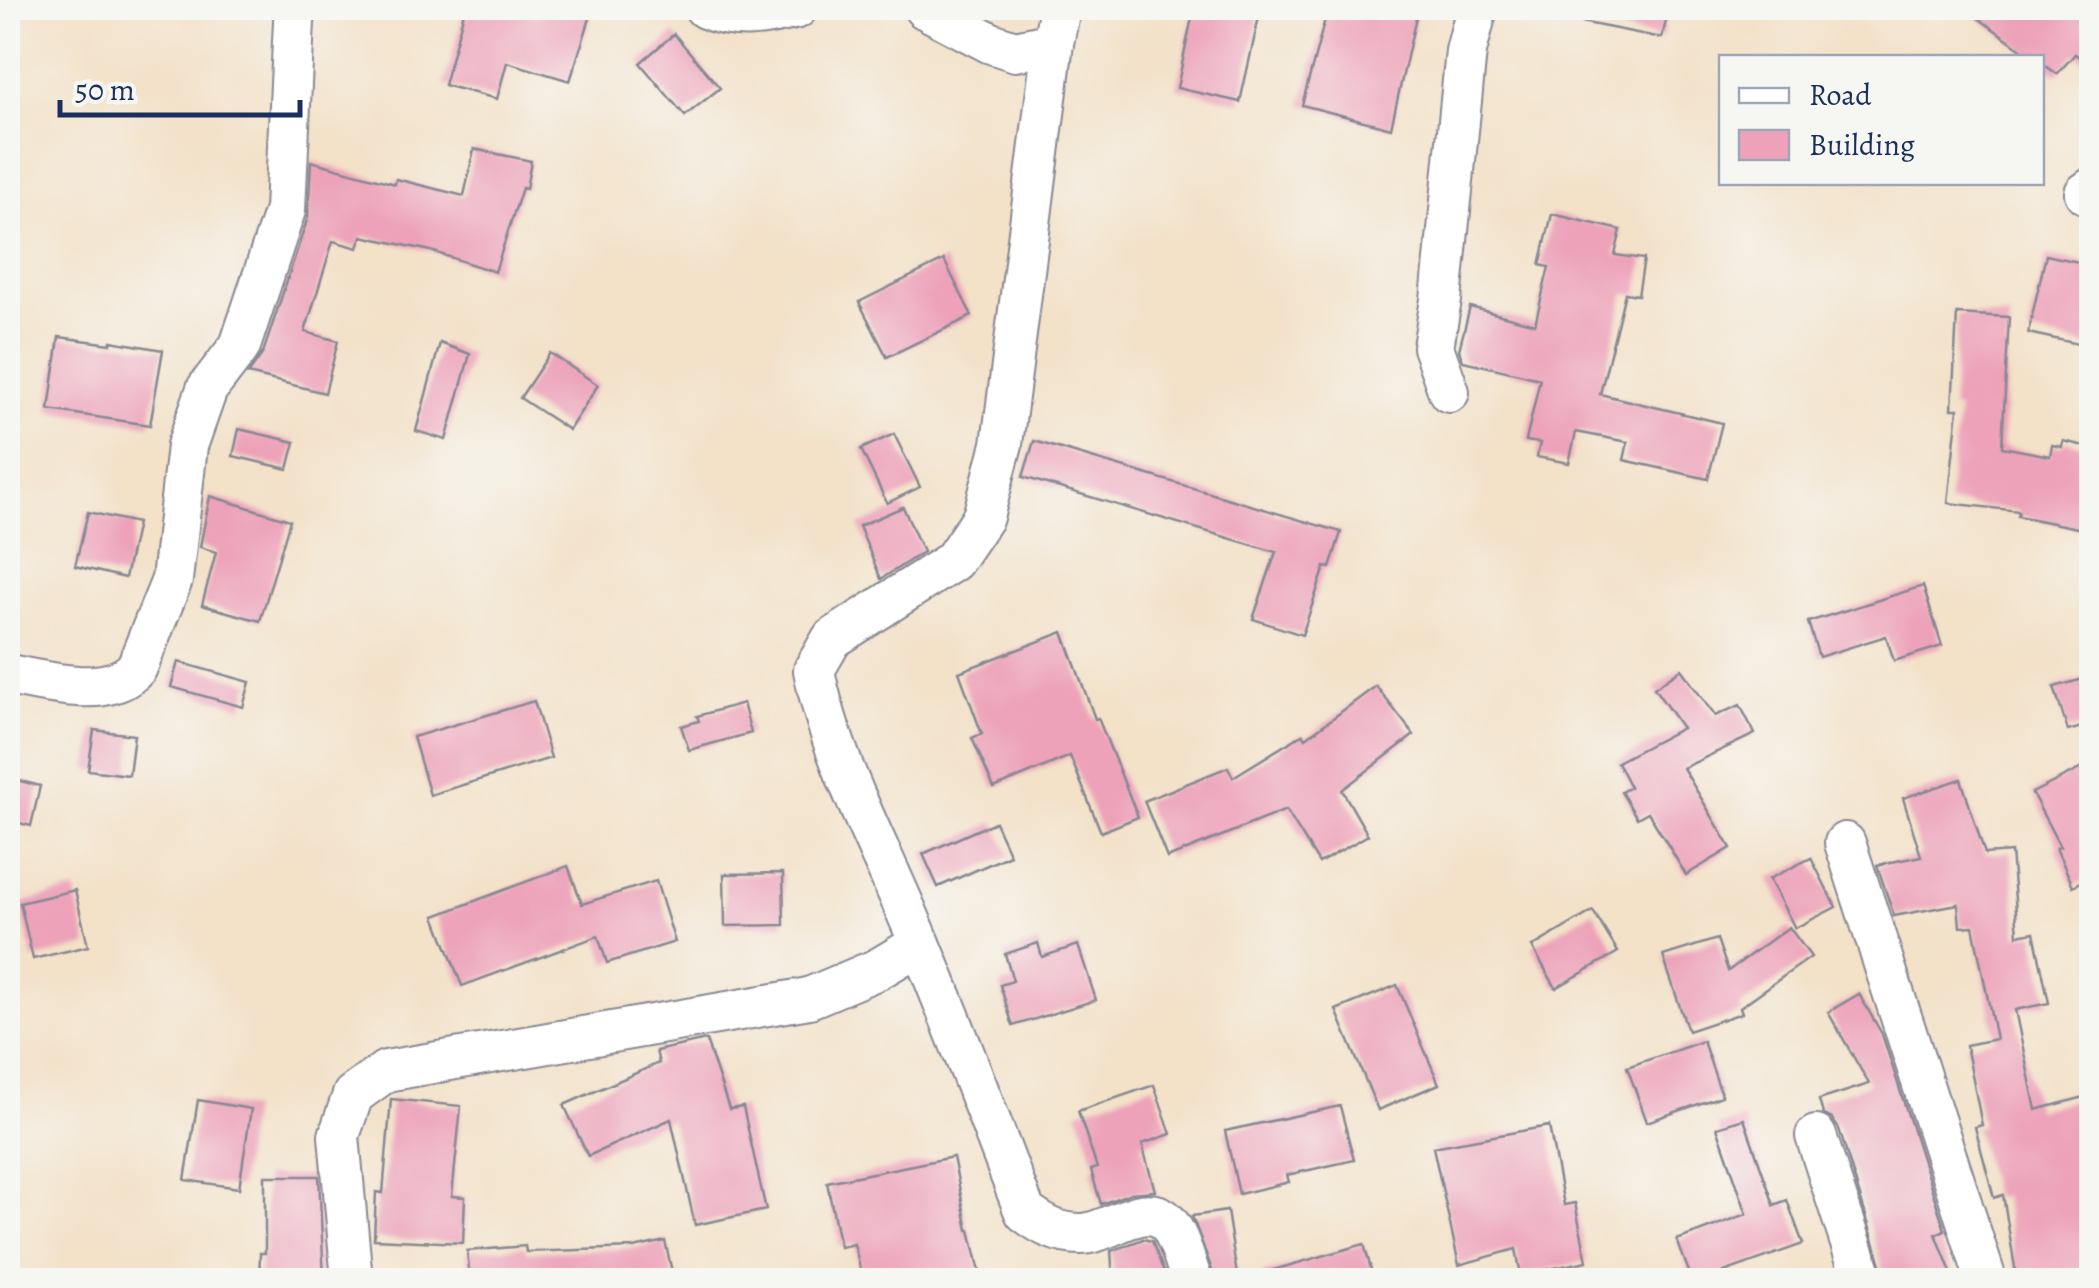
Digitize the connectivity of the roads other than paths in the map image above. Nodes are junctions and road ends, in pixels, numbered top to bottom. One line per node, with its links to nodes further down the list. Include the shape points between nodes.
1 (297, 8): 8 (street, via 284,210 240,346 207,389 188,446 172,580 137,667 129,677 96,686)
2 (705, 8): 3 (street, via 738,18)
3 (797, 8)
4 (924, 8): 6 (street, via 1015,51)
5 (1477, 8): 7 (street, via 1466,51 1433,347)
6 (1056, 25): 10 (street, via 1002,444 982,517 953,561 832,640 814,670 844,765)
7 (1449, 392)
8 (8, 675)
9 (1845, 844): 15 (street)
10 (920, 944): 12 (street, via 808,998 386,1070 353,1095 338,1136); 13 (street, via 1025,1212 1047,1228 1082,1234 1157,1215 1169,1224)
11 (1816, 1136): 14 (street)
12 (352, 1280)
13 (1192, 1280)
14 (1862, 1280)
15 (1986, 1280)

